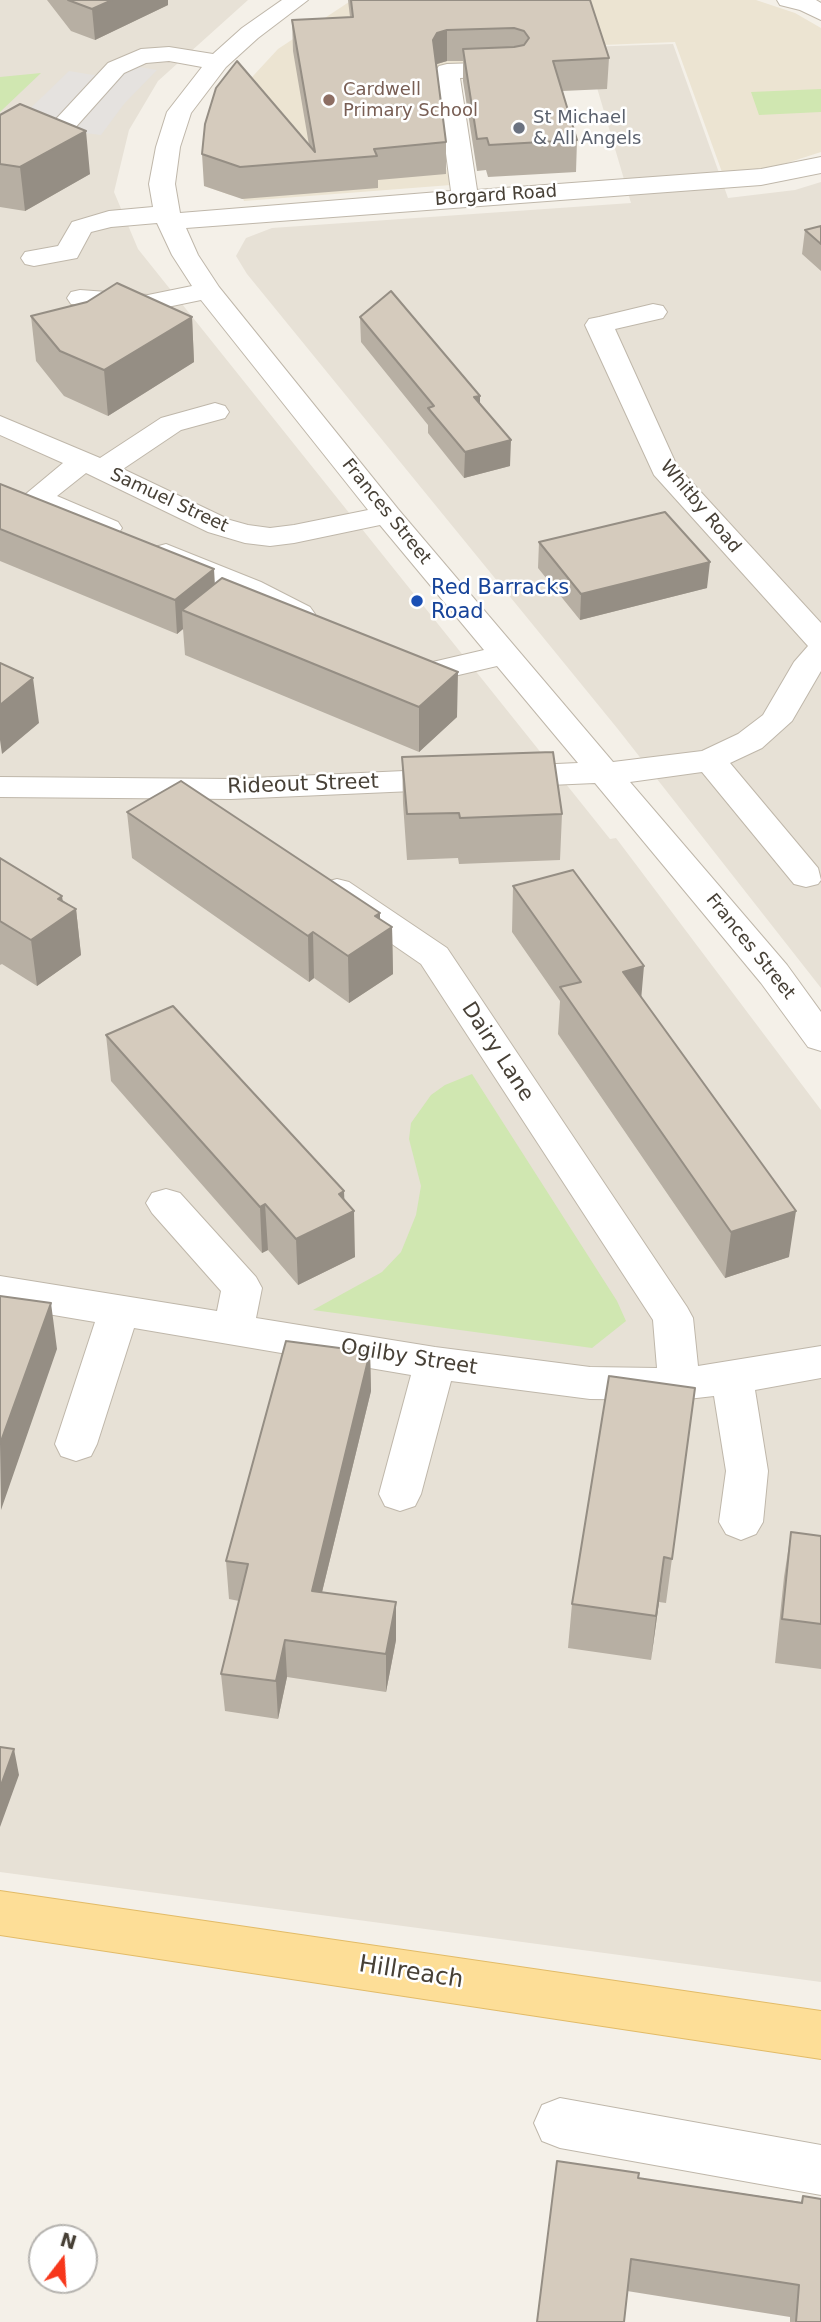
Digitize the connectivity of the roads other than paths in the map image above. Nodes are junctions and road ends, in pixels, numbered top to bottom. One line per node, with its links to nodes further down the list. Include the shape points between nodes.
1 (789, 0): 3 (street)
2 (286, 2): 4 (street, Frances Street)
3 (821, 13)
4 (218, 62): 6 (street, via 169,54 141,56 116,68); 9 (street, Frances Street, via 179,112 164,164)
5 (513, 69): 8 (street, via 447,71)
6 (65, 124)
7 (821, 165): 8 (street, Borgard Road, via 761,177)
8 (465, 198): 9 (street, Borgard Road)
9 (168, 218): 10 (street, Borgard Road, via 109,219 81,227 68,252); 11 (street, Frances Street)
10 (34, 258)
11 (208, 291): 12 (street, via 156,313); 17 (street, Frances Street)
12 (80, 298)
13 (653, 312): 19 (street, Whitby Road, via 599,325 664,469)
14 (215, 412): 16 (street, via 171,424)
15 (0, 425): 16 (street, Samuel Street)
16 (92, 465): 17 (street, Samuel Street, via 245,534 295,534); 18 (street, via 36,498 250,589)
17 (387, 515): 22 (street, Frances Street)
18 (322, 625)
19 (821, 642)
20 (371, 650): 22 (street, via 419,674)
21 (821, 651): 23 (street, via 776,721 751,741)
22 (503, 655): 24 (street, Frances Street)
23 (710, 760): 24 (street); 29 (street)
24 (606, 772): 26 (street, Rideout Street); 30 (street, Frances Street)
25 (0, 787): 26 (street, Rideout Street)
26 (231, 789): 27 (street)
27 (243, 827)
28 (311, 872): 38 (street, Dairy Lane, via 434,956 673,1318)
29 (806, 876)
30 (820, 1035)
31 (166, 1203): 34 (street, via 242,1289)
32 (0, 1291): 33 (street, Ogilby Street)
33 (118, 1311): 34 (street, Ogilby Street); 39 (street)
34 (233, 1331): 36 (street, Ogilby Street)
35 (821, 1362): 37 (street, Ogilby Street)
36 (435, 1363): 38 (street, Ogilby Street, via 590,1383); 40 (street)
37 (732, 1378): 38 (street, Ogilby Street); 41 (street, via 747,1471)
38 (679, 1384)
39 (76, 1444)
40 (400, 1494)
41 (741, 1522)
42 (0, 1913): 43 (main road, Hillreach)
43 (821, 2035)
44 (560, 2123): 45 (street)
45 (821, 2170)

